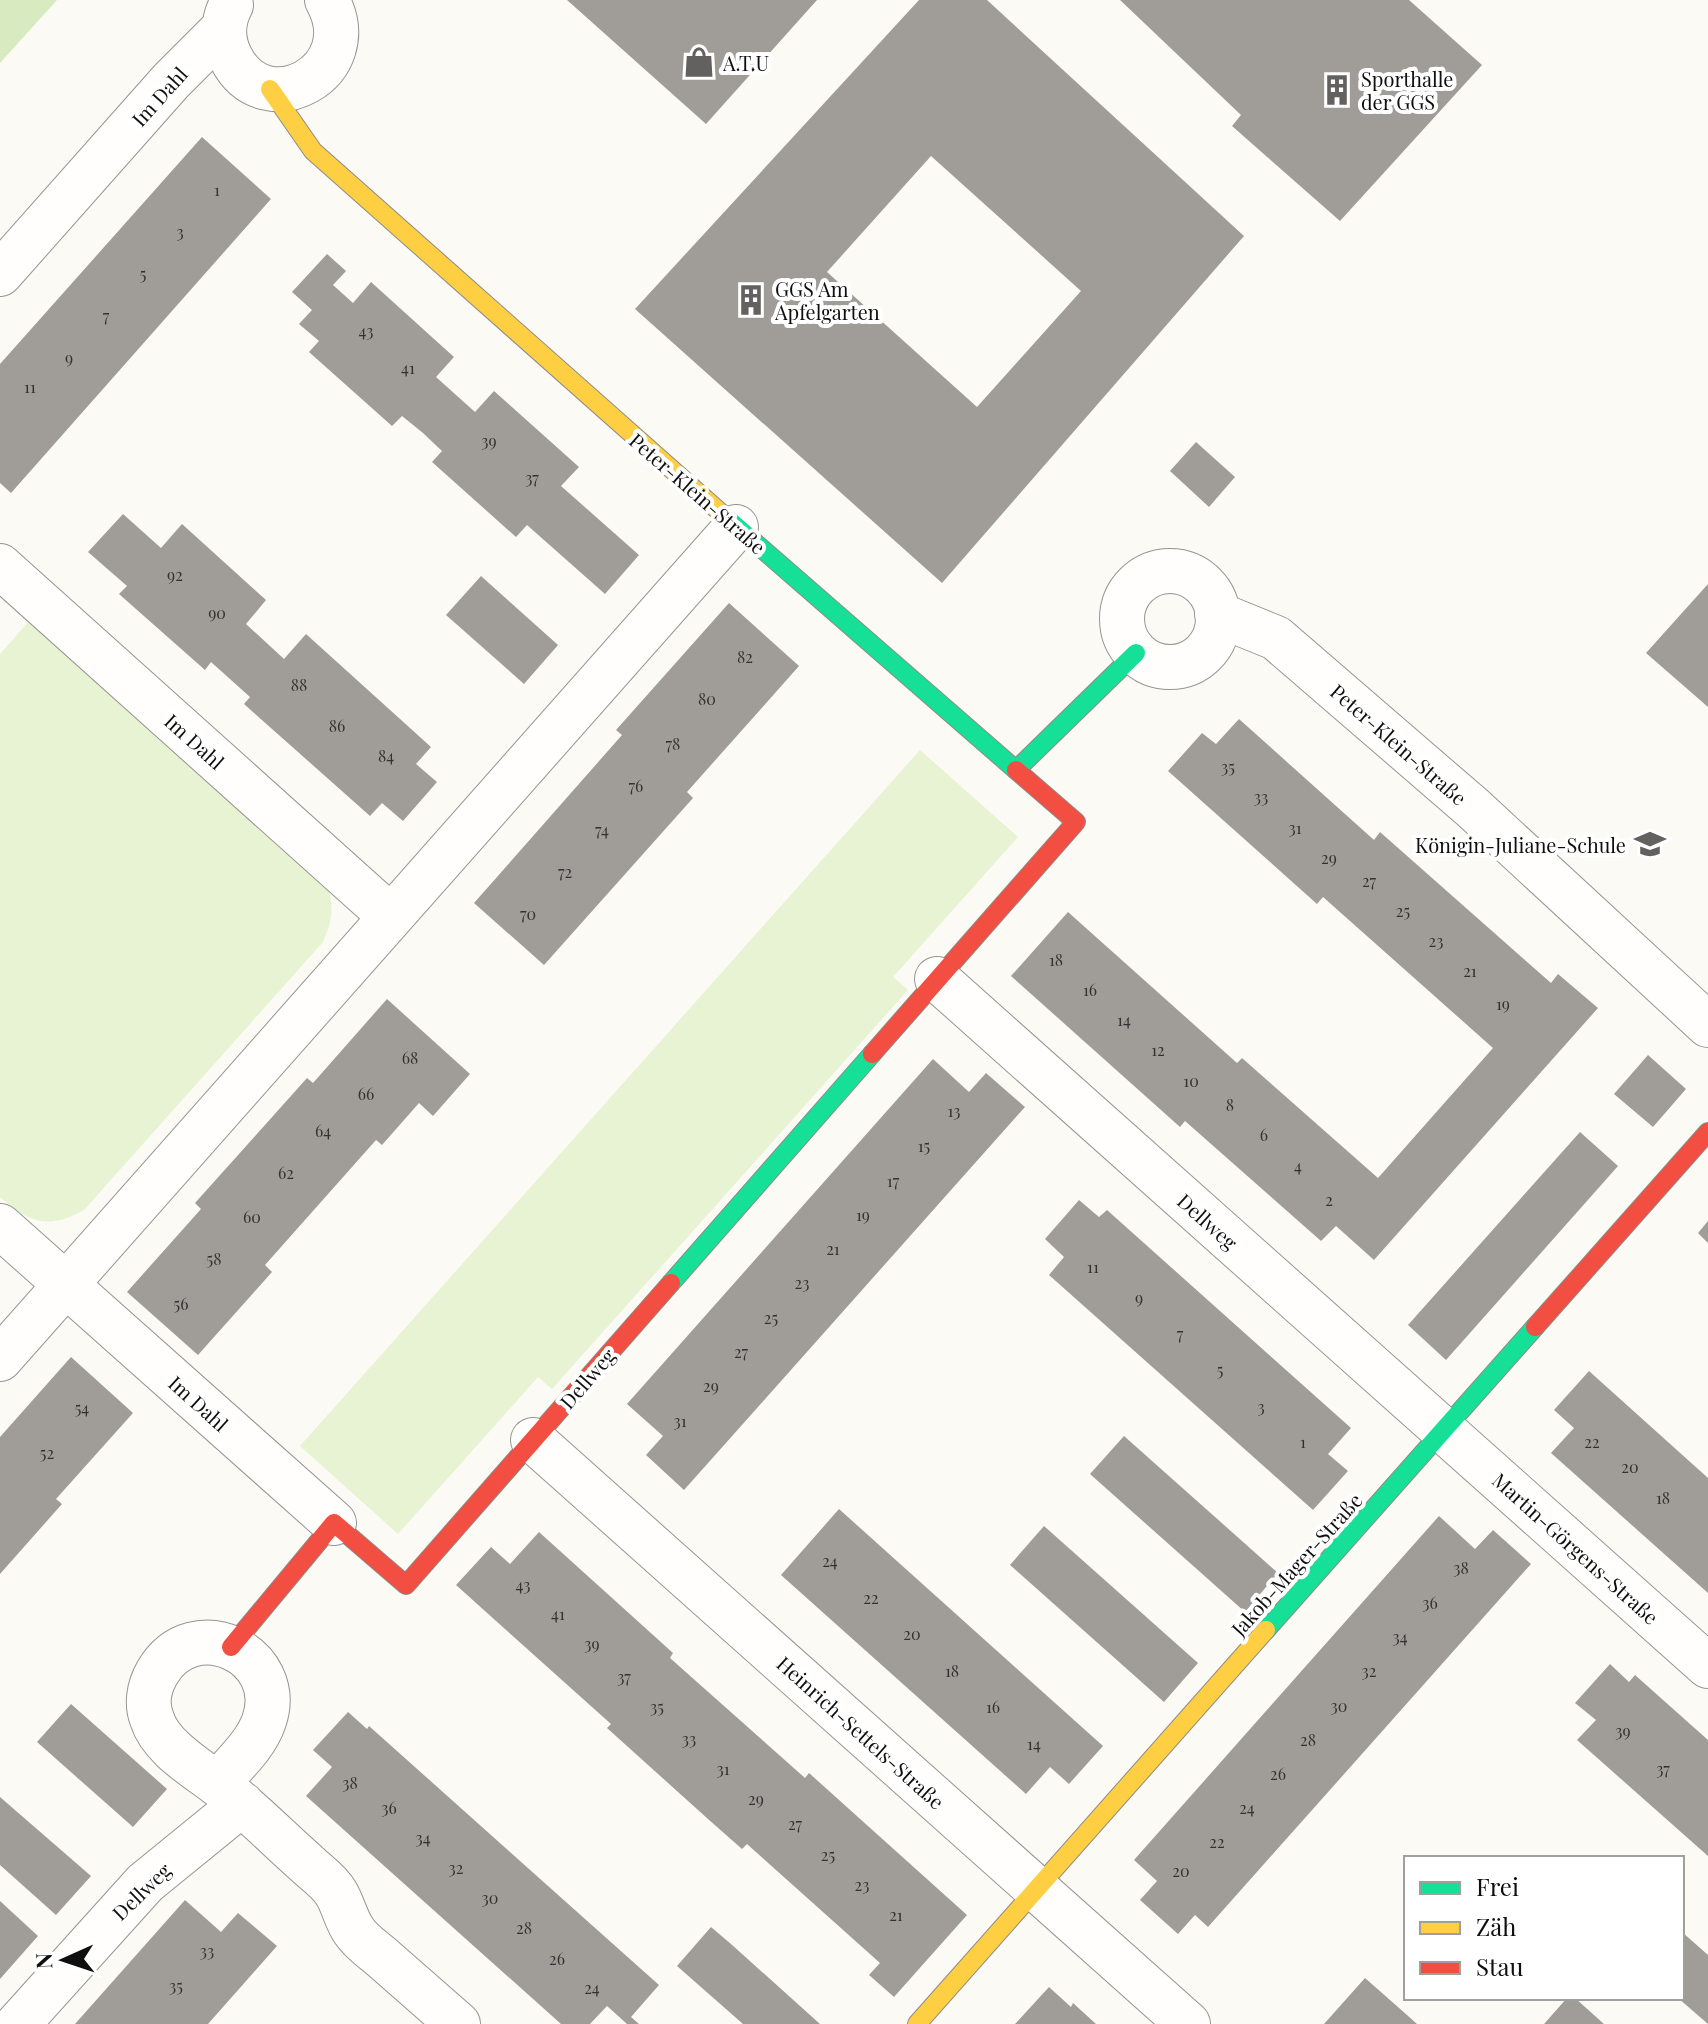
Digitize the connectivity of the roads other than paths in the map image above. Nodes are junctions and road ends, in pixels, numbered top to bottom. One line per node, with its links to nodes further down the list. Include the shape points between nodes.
1 (327, 0): 3 (street, via 337,35 324,70 289,89)
2 (229, 14): 3 (street, Peter-Klein-Straße, via 226,48 236,67); 4 (street, Im Dahl)
3 (270, 89): 5 (street, Peter-Klein-Straße, via 313,151)
4 (0, 274)
5 (736, 527): 9 (street, Peter-Klein-Straße); 10 (street)
6 (0, 566): 10 (street, Im Dahl)
7 (1217, 614): 8 (street, via 1211,643 1190,662 1162,666); 8 (street, via 1214,599 1193,577 1180,571 1149,575 1127,596 1122,610 1122,625); 12 (street, Peter-Klein-Straße, via 1276,638 1473,808)
8 (1136, 653): 9 (street)
9 (1016, 770): 11 (street, Dellweg, via 1076,822)
10 (390, 916): 15 (street)
11 (937, 979): 17 (street, Dellweg); 18 (street, Dellweg)
12 (1708, 1025)
13 (1708, 1132): 17 (street, Jakob-Mager-Straße)
14 (0, 1226): 15 (street, Im Dahl)
15 (64, 1284): 16 (street); 19 (street, Im Dahl)
16 (0, 1359)
17 (1443, 1430): 21 (street, Martin-Görgens-Straße); 23 (street, Jakob-Mager-Straße)
18 (533, 1440): 19 (street, Dellweg, via 406,1585); 23 (street, Heinrich-Settels-Straße)
19 (334, 1523): 20 (street)
20 (231, 1647): 22 (street, via 258,1669 268,1704); 22 (street, via 213,1642 176,1651 152,1681 149,1700 160,1736)
21 (1708, 1666)
22 (230, 1794): 24 (street, Dellweg); 25 (street, via 335,1890 354,1932)
23 (1037, 1889): 26 (street, Jakob-Mager-Straße); 27 (street, Heinrich-Settels-Straße)
24 (18, 2024)
25 (458, 2024)
26 (917, 2024)
27 (1188, 2024)

